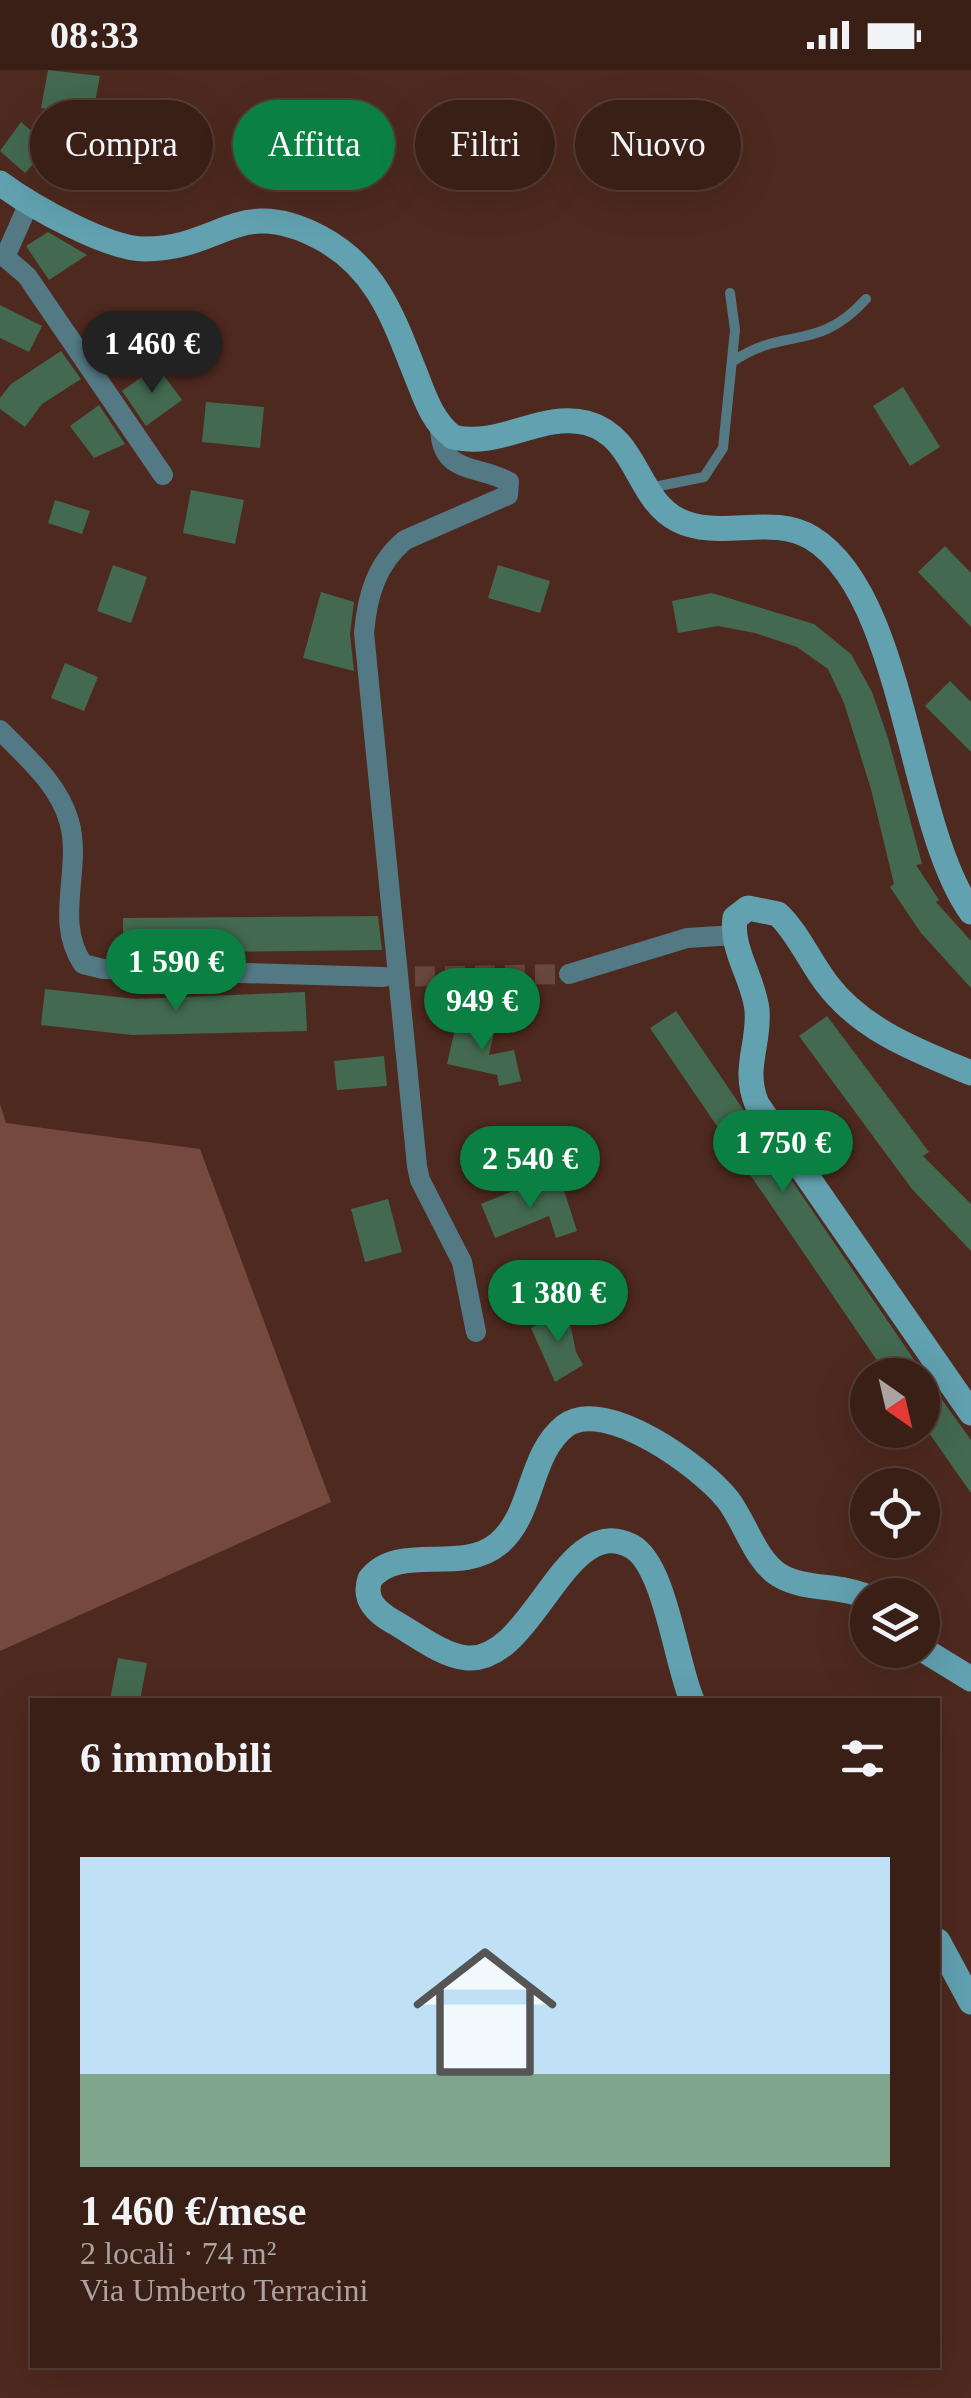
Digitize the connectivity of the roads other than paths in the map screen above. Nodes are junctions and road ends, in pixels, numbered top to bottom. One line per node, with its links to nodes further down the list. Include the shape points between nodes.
1 (0, 183): 2 (street)
2 (29, 203): 6 (street, via 140,249 266,218 326,240 380,291); 7 (street, via 5,257 27,276)
3 (730, 293): 5 (lane)
4 (866, 299): 5 (lane, via 833,329 761,344)
5 (731, 363): 8 (lane, via 723,448 715,465 704,476)
6 (440, 426): 8 (street, via 453,437 477,441 553,422 592,424 618,440); 15 (street, via 440,444 450,458 509,482 508,496 393,549 366,603 364,632 417,1166 462,1262)
7 (163, 476)
8 (648, 488): 10 (street, via 681,522 792,529 836,561 878,641 946,865)
9 (0, 730): 13 (street, via 46,778 71,825 69,939 82,964)
10 (971, 912)
11 (735, 935): 12 (street, via 687,938); 14 (street, via 743,909 778,914 827,984 861,1018); 16 (street, via 756,1006 748,1071 757,1104)
12 (569, 974)
13 (383, 978)
14 (971, 1073)
15 (476, 1332)
16 (971, 1413)
17 (850, 1592): 20 (street, via 776,1574 712,1483 600,1416 558,1433 513,1526 496,1546 463,1560 388,1564 367,1585 385,1617 454,1655 476,1658 503,1646 590,1546 610,1540 630,1545 656,1579)
18 (940, 1660): 19 (street)
19 (971, 1678)
20 (691, 1698)
21 (940, 1946): 22 (street)
22 (971, 2002)

